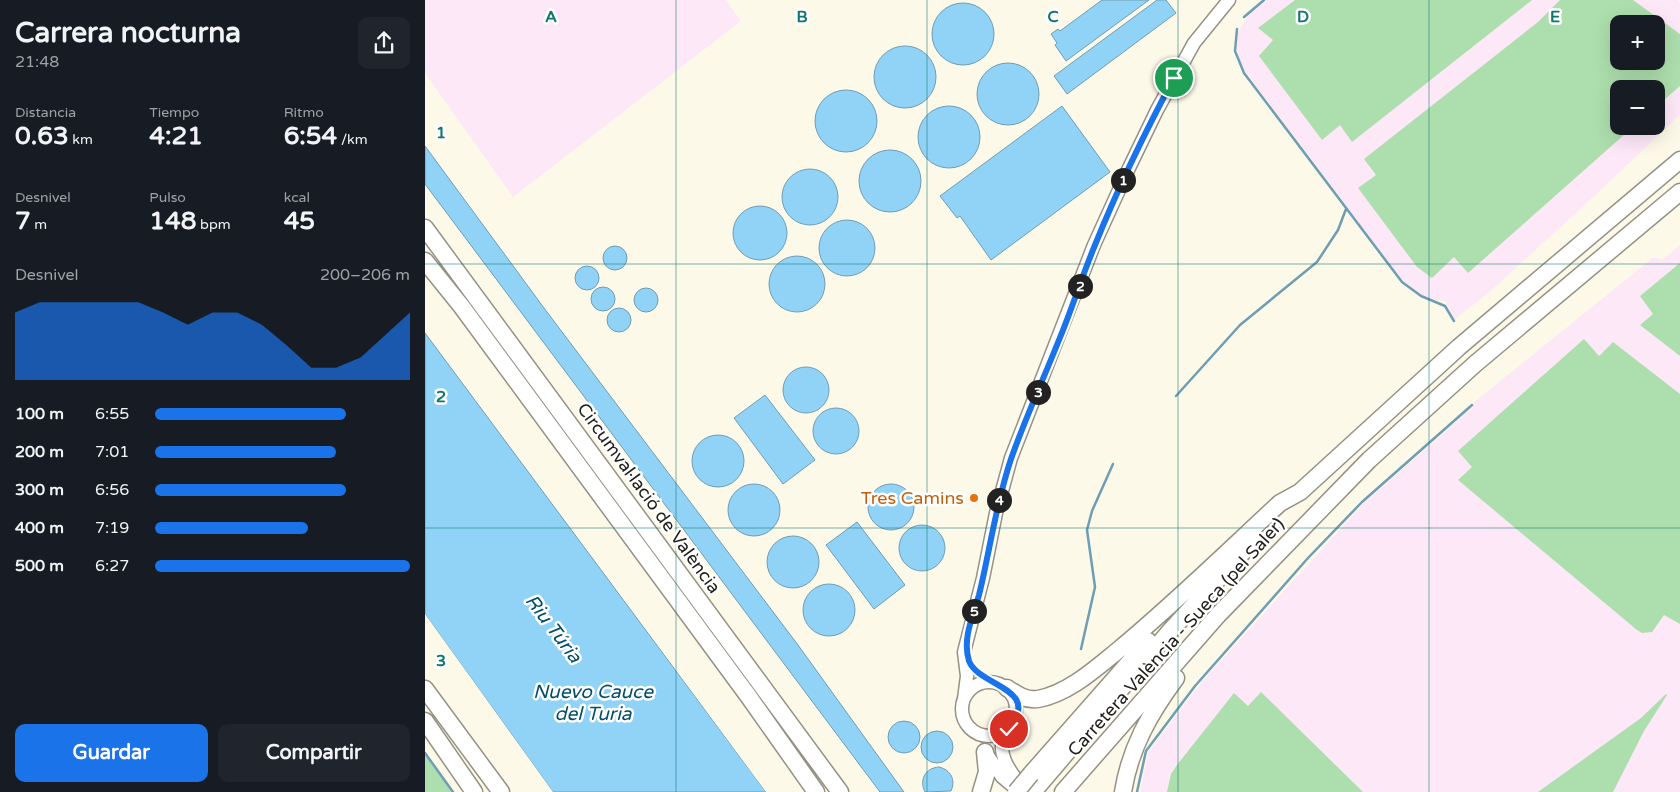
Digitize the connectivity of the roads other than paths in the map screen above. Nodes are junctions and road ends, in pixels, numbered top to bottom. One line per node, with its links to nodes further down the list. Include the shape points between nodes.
1 (1229, 0): 10 (street, via 1194,43 1174,78 1125,175 1095,246 1011,458)
2 (1680, 160): 8 (highway, via 1459,347)
3 (1680, 192): 9 (highway, Carretera València - Sueca (pel Saler), via 1475,364 1383,447)
4 (425, 228): 24 (highway, Circumval·lació de València)
5 (425, 248): 7 (highway)
6 (425, 261): 7 (highway, Circumval·lació de València)
7 (462, 307): 13 (highway, Circumval·lació de València)
8 (1300, 492): 11 (highway, via 1279,503 1143,630 1081,678 1038,699 1025,698); 19 (highway, Carretera València - Sueca (pel Saler), via 1247,547 1230,558 1169,618)
9 (1265, 566): 29 (highway, Carretera València - Sueca (pel Saler)); 30 (highway, via 1165,694 1138,738 1127,767)
10 (966, 644): 11 (street, via 974,670); 14 (street, via 963,657 967,676)
11 (1000, 685): 14 (street, via 976,685); 16 (street, via 1017,705)
12 (425, 688): 21 (highway)
13 (749, 697): 22 (highway, Circumval·lació de València); 23 (highway, via 766,713)
14 (964, 698): 17 (street, via 964,720)
15 (425, 721): 20 (highway)
16 (1009, 729): 17 (street, via 991,737); 28 (street, via 1003,739 1002,754)
17 (973, 731): 18 (street)
18 (985, 752): 25 (highway, via 987,772); 27 (street, via 1002,777)
19 (1035, 782): 26 (highway, Carretera València - Sueca (pel Saler), bridge)
20 (474, 792)
21 (501, 792)
22 (816, 792)
23 (824, 792)
24 (840, 792)
25 (981, 792)
26 (1016, 792)
27 (1019, 792)
28 (1028, 792)
29 (1063, 792)
30 (1123, 792)

